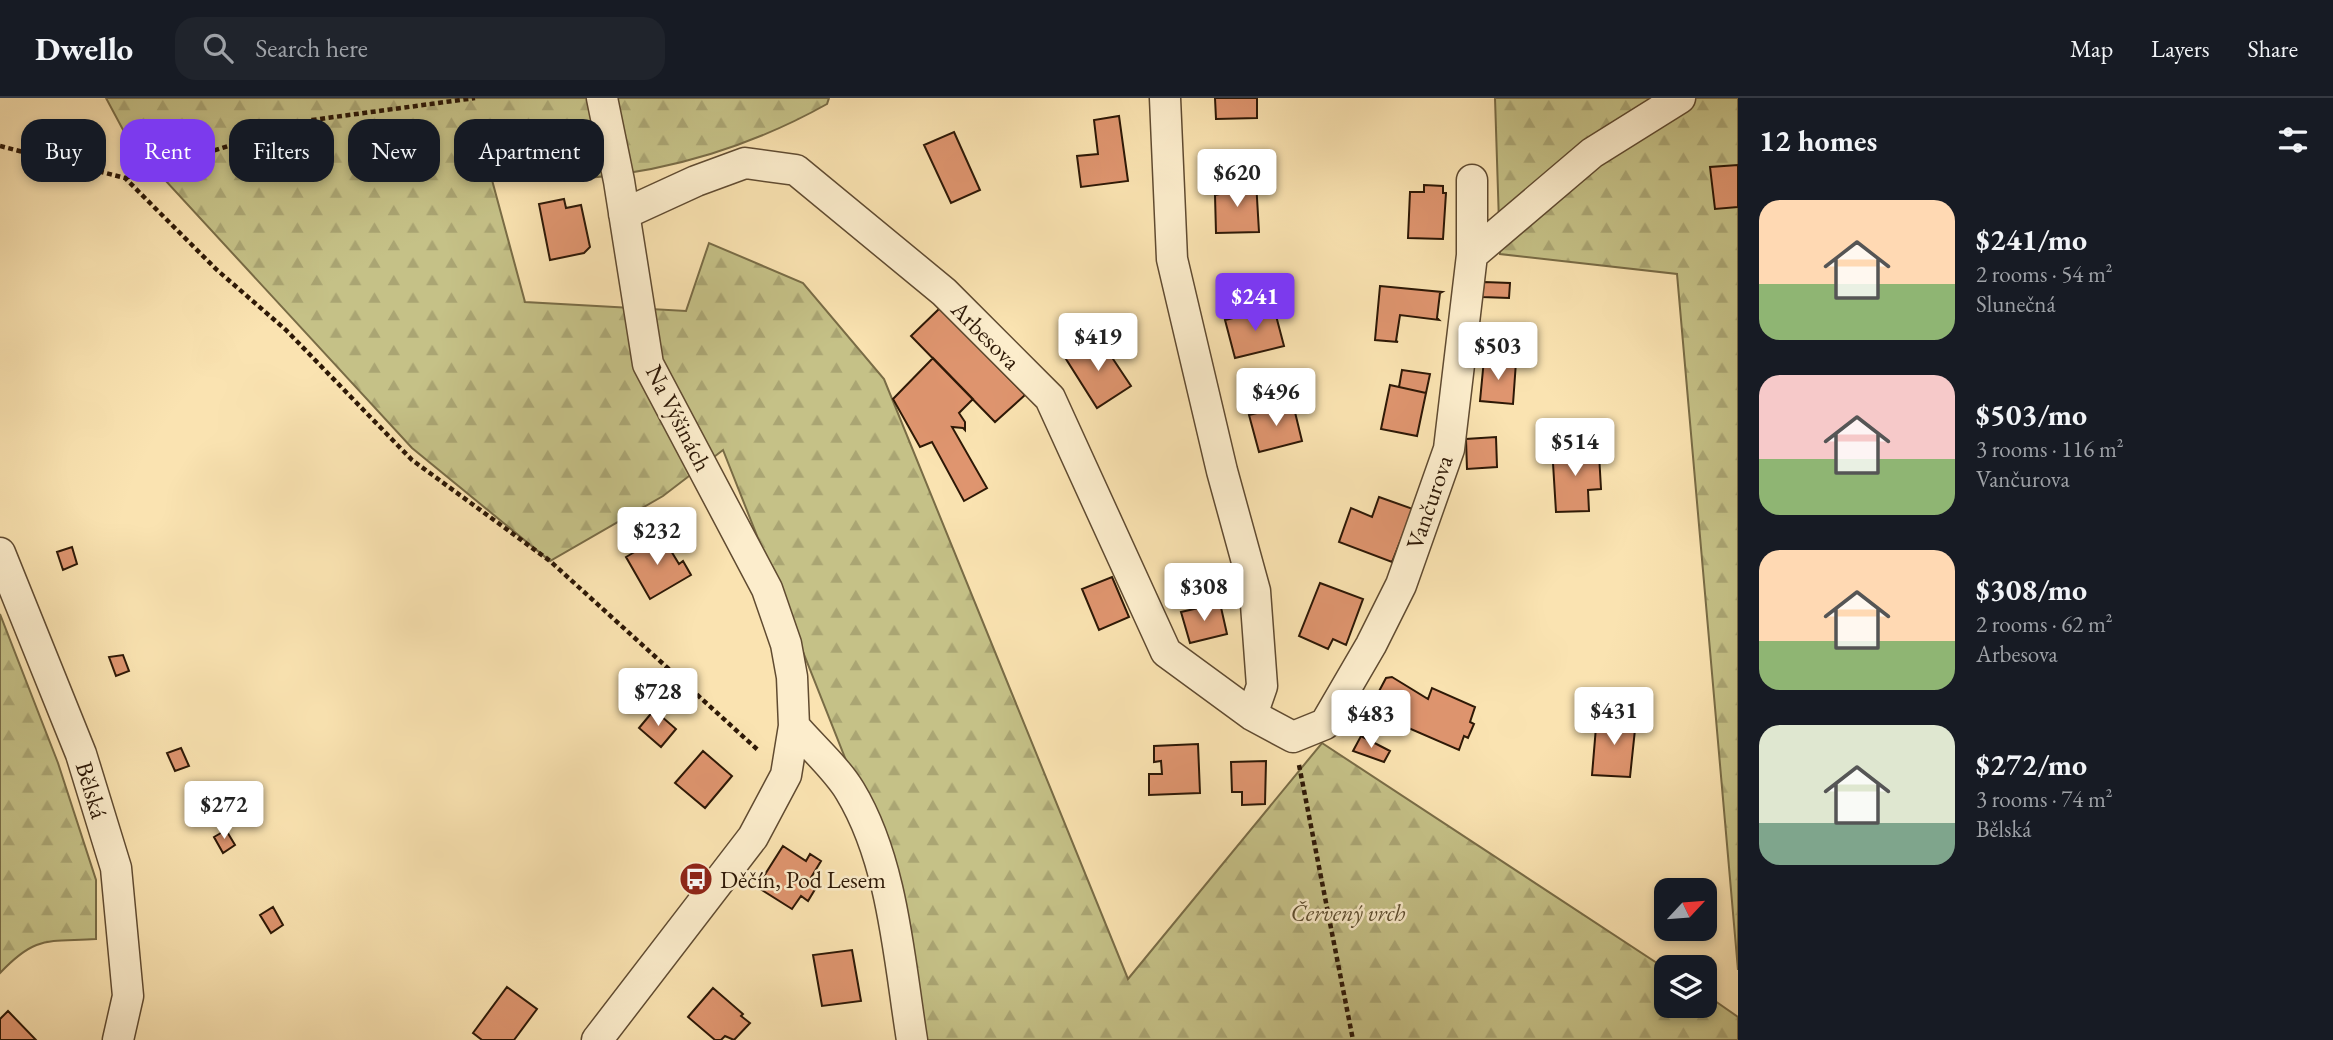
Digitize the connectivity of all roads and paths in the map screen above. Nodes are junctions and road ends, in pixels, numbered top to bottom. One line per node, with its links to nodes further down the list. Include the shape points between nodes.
1 (475, 98): 6 (path, via 312,120)
2 (602, 98): 10 (street, Na Výšinách)
3 (1165, 98): 13 (street, via 1172,259 1255,591 1262,686)
4 (1680, 98): 11 (street, via 1592,153)
5 (0, 146): 7 (path)
6 (215, 150)
7 (120, 177)
8 (1472, 180): 11 (street, Vančurova)
9 (129, 182): 16 (path, via 217,270 286,330 412,460 550,561)
10 (624, 214): 13 (street, Arbesova, via 745,163 796,170 944,292 1050,398 1166,652); 14 (street, Na Výšinách, via 648,364 767,589 786,644)
11 (1472, 255): 15 (street, Vančurova, via 1449,449 1401,585 1325,724)
12 (0, 553): 17 (street, Bělská, via 81,754 116,868 128,996)
13 (1252, 715): 15 (street)
14 (794, 726): 16 (street, Na Výšinách); 19 (street, via 849,789 870,832 887,887)
15 (1293, 737): 20 (path)
16 (786, 775): 18 (street, Na Výšinách, via 753,837)
17 (118, 1040)
18 (597, 1040)
19 (912, 1040)
20 (1353, 1040)

